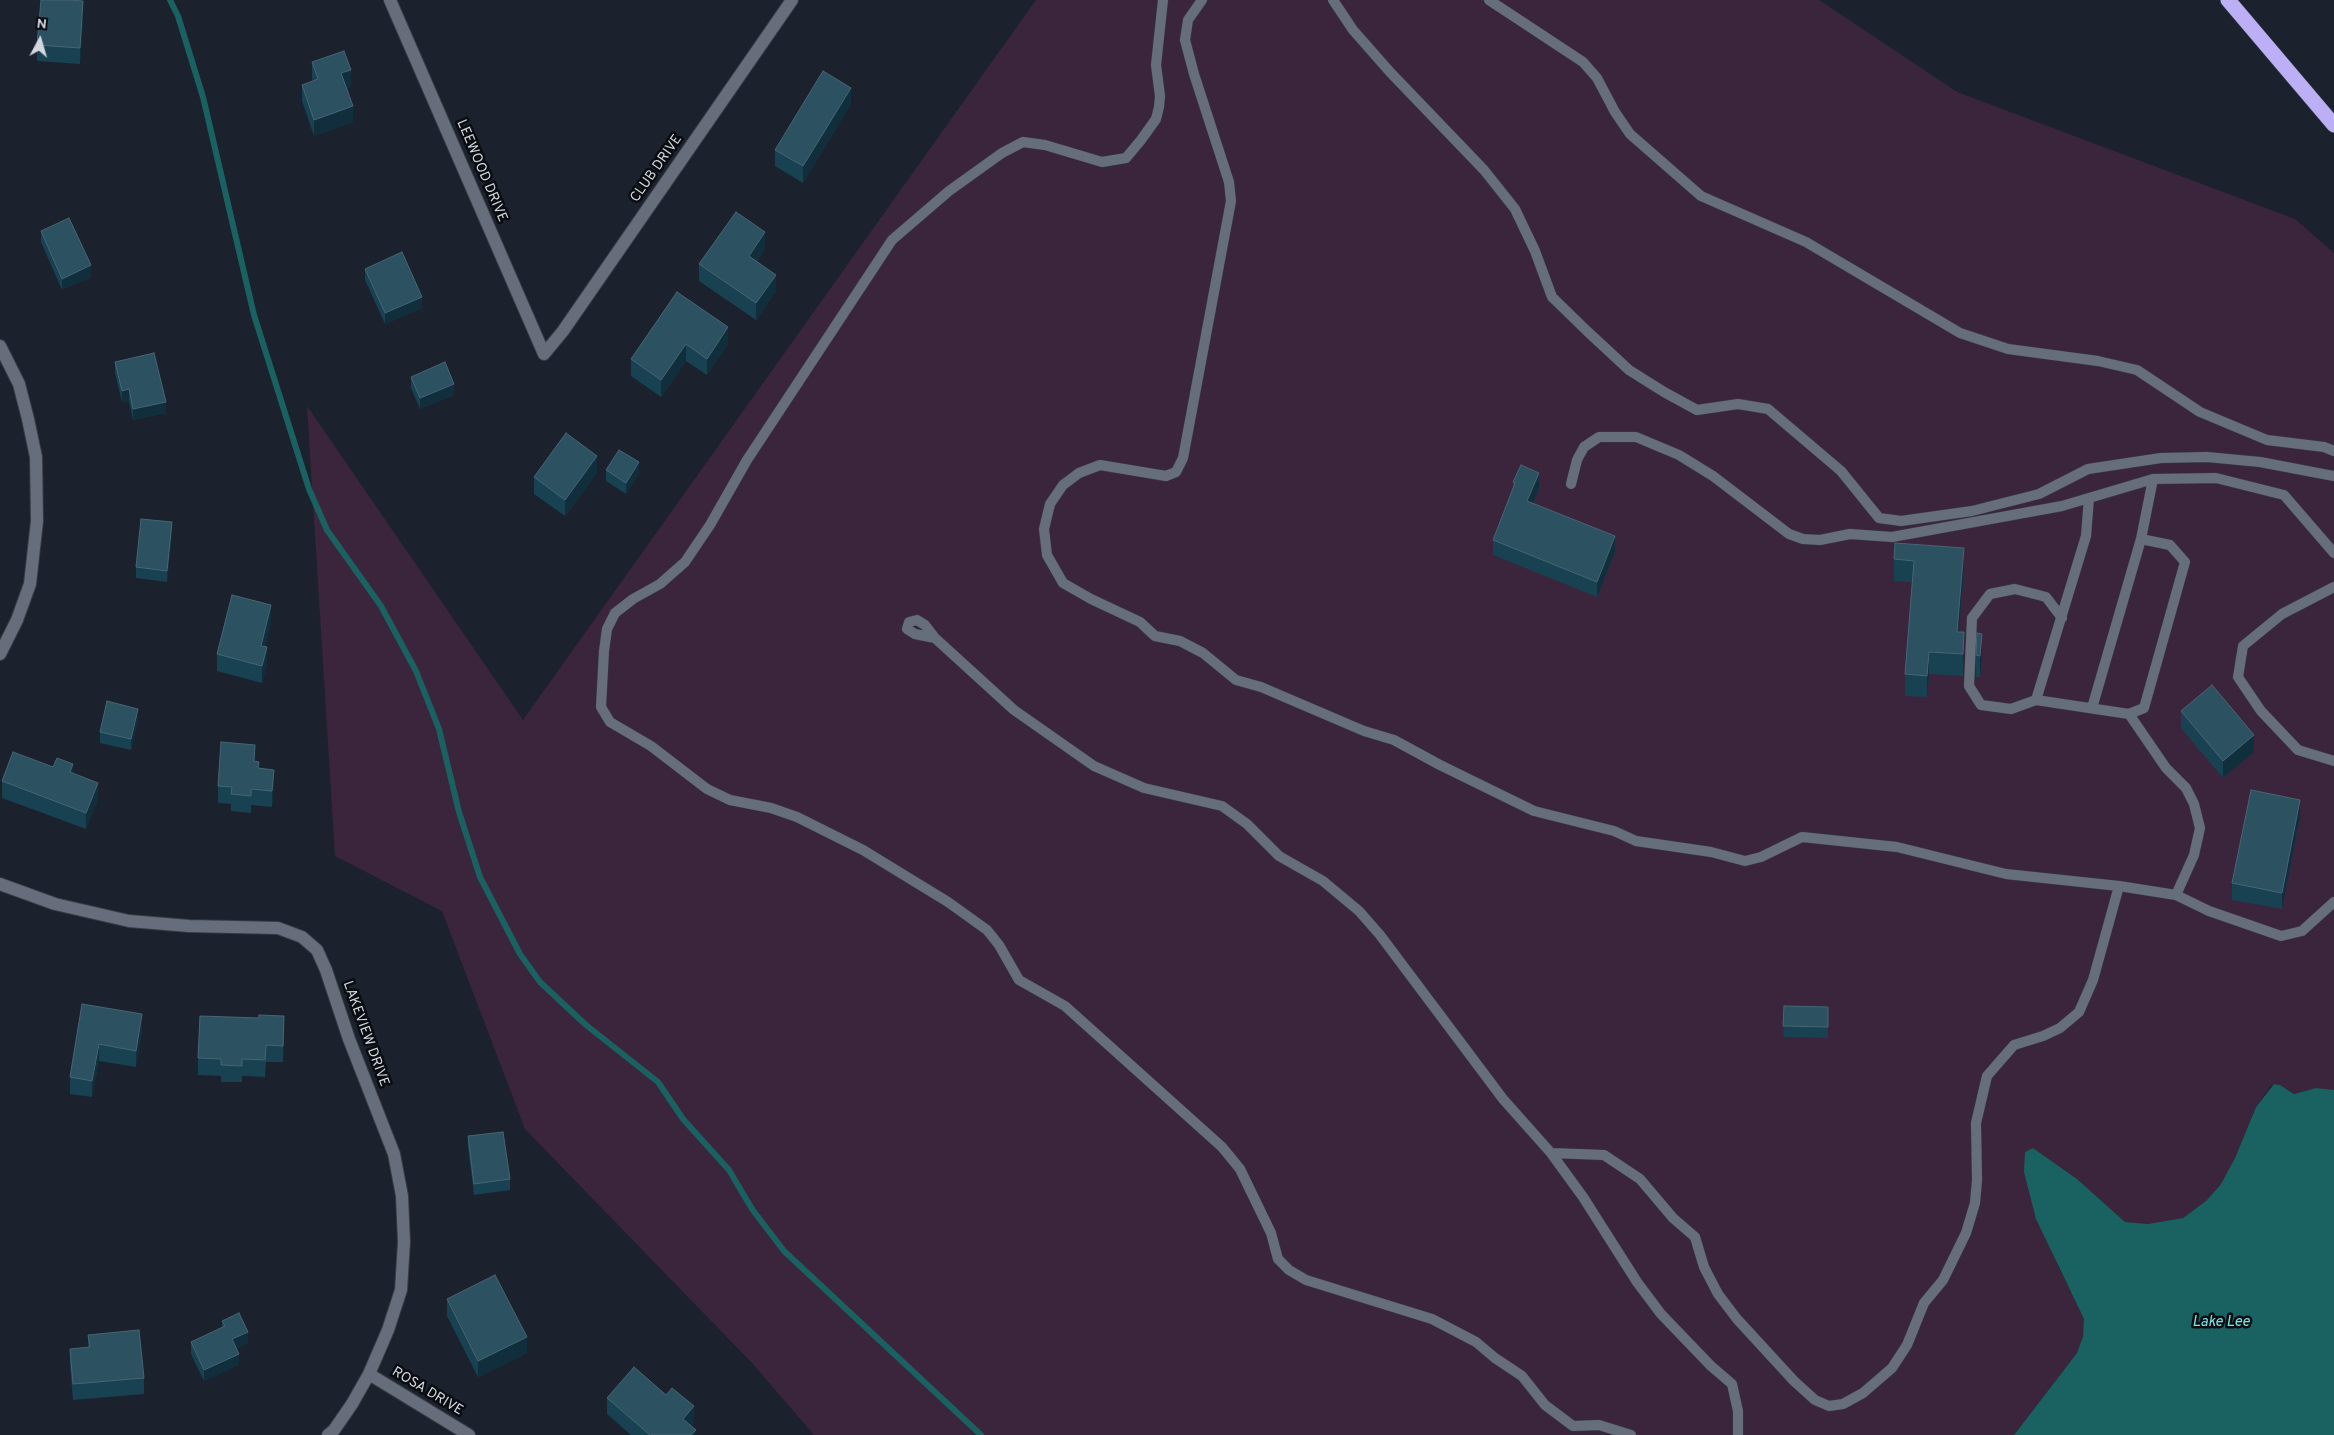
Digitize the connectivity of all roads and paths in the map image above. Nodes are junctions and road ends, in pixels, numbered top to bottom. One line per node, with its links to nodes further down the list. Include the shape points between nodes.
1 (390, 0): 10 (street, LEEWOOD DRIVE)
2 (792, 0): 10 (street, CLUB DRIVE)
3 (1164, 0): 34 (lane, via 1156,65 1159,107 1156,119 1141,140 1126,158 1102,162 1046,145 1023,142 949,191 892,240 747,460 685,562 660,584 615,614 607,629 601,707 610,722 651,746 707,790 730,800 797,817 863,850 987,930 1019,980 1065,1006 1222,1147 1240,1169 1270,1233 1278,1259 1289,1270 1306,1280 1432,1319 1476,1342 1522,1376 1545,1405 1573,1426 1599,1425)
4 (1202, 0): 27 (lane, via 1188,20 1185,40 1229,182 1231,201 1183,458 1176,472 1166,476 1100,465 1079,473 1063,485 1050,504 1044,530 1048,555 1063,583 1140,622 1155,636 1180,641 1203,652 1236,680 1394,740 1534,811 1614,831 1636,841 1711,852 1745,861 1761,857 1802,837 1897,847 2006,874)
5 (1333, 0): 12 (lane, via 1353,30 1484,170 1515,209 1552,297 1628,370 1698,410 1738,404 1768,409 1841,471 1879,518 1901,521 1972,511 2039,494 2088,469 2161,458 2260,462)
6 (1489, 0): 11 (lane, via 1583,62 1597,78 1614,112 1630,134 1701,196 1806,242 1960,333 2008,349 2098,361 2137,370 2200,412 2267,440)
7 (2228, 0): 8 (highway)
8 (2334, 125)
9 (0, 346): 21 (street, via 19,384 28,419 36,457 37,521 30,584 18,620)
10 (544, 354)
11 (2334, 451)
12 (2334, 476)
13 (2153, 479): 15 (lane); 16 (lane); 17 (lane, via 2216,478 2284,494)
14 (1571, 484): 15 (lane, via 1584,447 1599,437 1636,436 1679,455 1713,476 1789,534 1803,539 1820,540 1850,534 1892,537 2062,506)
15 (2089, 498): 19 (lane, via 2086,536)
16 (2141, 539): 23 (lane); 24 (lane, via 2170,545 2185,562 2144,708)
17 (2334, 553)
18 (2334, 587): 25 (lane, via 2282,614 2243,646 2238,677 2261,711 2298,750)
19 (2062, 618): 22 (lane); 22 (lane, via 2046,597 2015,589 1990,594 1972,618 1969,686 1981,705 2011,709)
20 (935, 638): 30 (lane, via 1014,710 1094,766 1144,788 1222,806 1247,824 1279,856 1330,887 1359,911 1380,934 1503,1099)
21 (0, 654)
22 (2036, 700): 23 (lane)
23 (2092, 708): 24 (lane)
24 (2128, 714): 28 (lane, via 2166,768 2186,788 2194,804 2200,828 2194,855)
25 (2334, 761)
26 (0, 884): 31 (street, LAKEVIEW DRIVE, via 55,904 129,921 278,928 302,937 317,950 394,1154 402,1196 401,1290)
27 (2119, 886): 28 (lane); 30 (lane, via 2093,980 2079,1012 2060,1028 2014,1045 1987,1076 1976,1123 1975,1203 1966,1233 1943,1280 1924,1303 1908,1345 1892,1368 1843,1404 1829,1406 1815,1400 1737,1319 1718,1294 1704,1267 1695,1237 1673,1218 1640,1179 1604,1155)
28 (2176, 895): 29 (lane, via 2209,911 2281,936 2302,931)
29 (2334, 902)
30 (1551, 1153): 35 (lane, via 1661,1314 1732,1384 1738,1411)
31 (369, 1374): 32 (street, LAKEVIEW DRIVE, via 348,1411); 33 (street, ROSA DRIVE)
32 (328, 1435)
33 (469, 1435)
34 (1631, 1435)
35 (1738, 1435)

